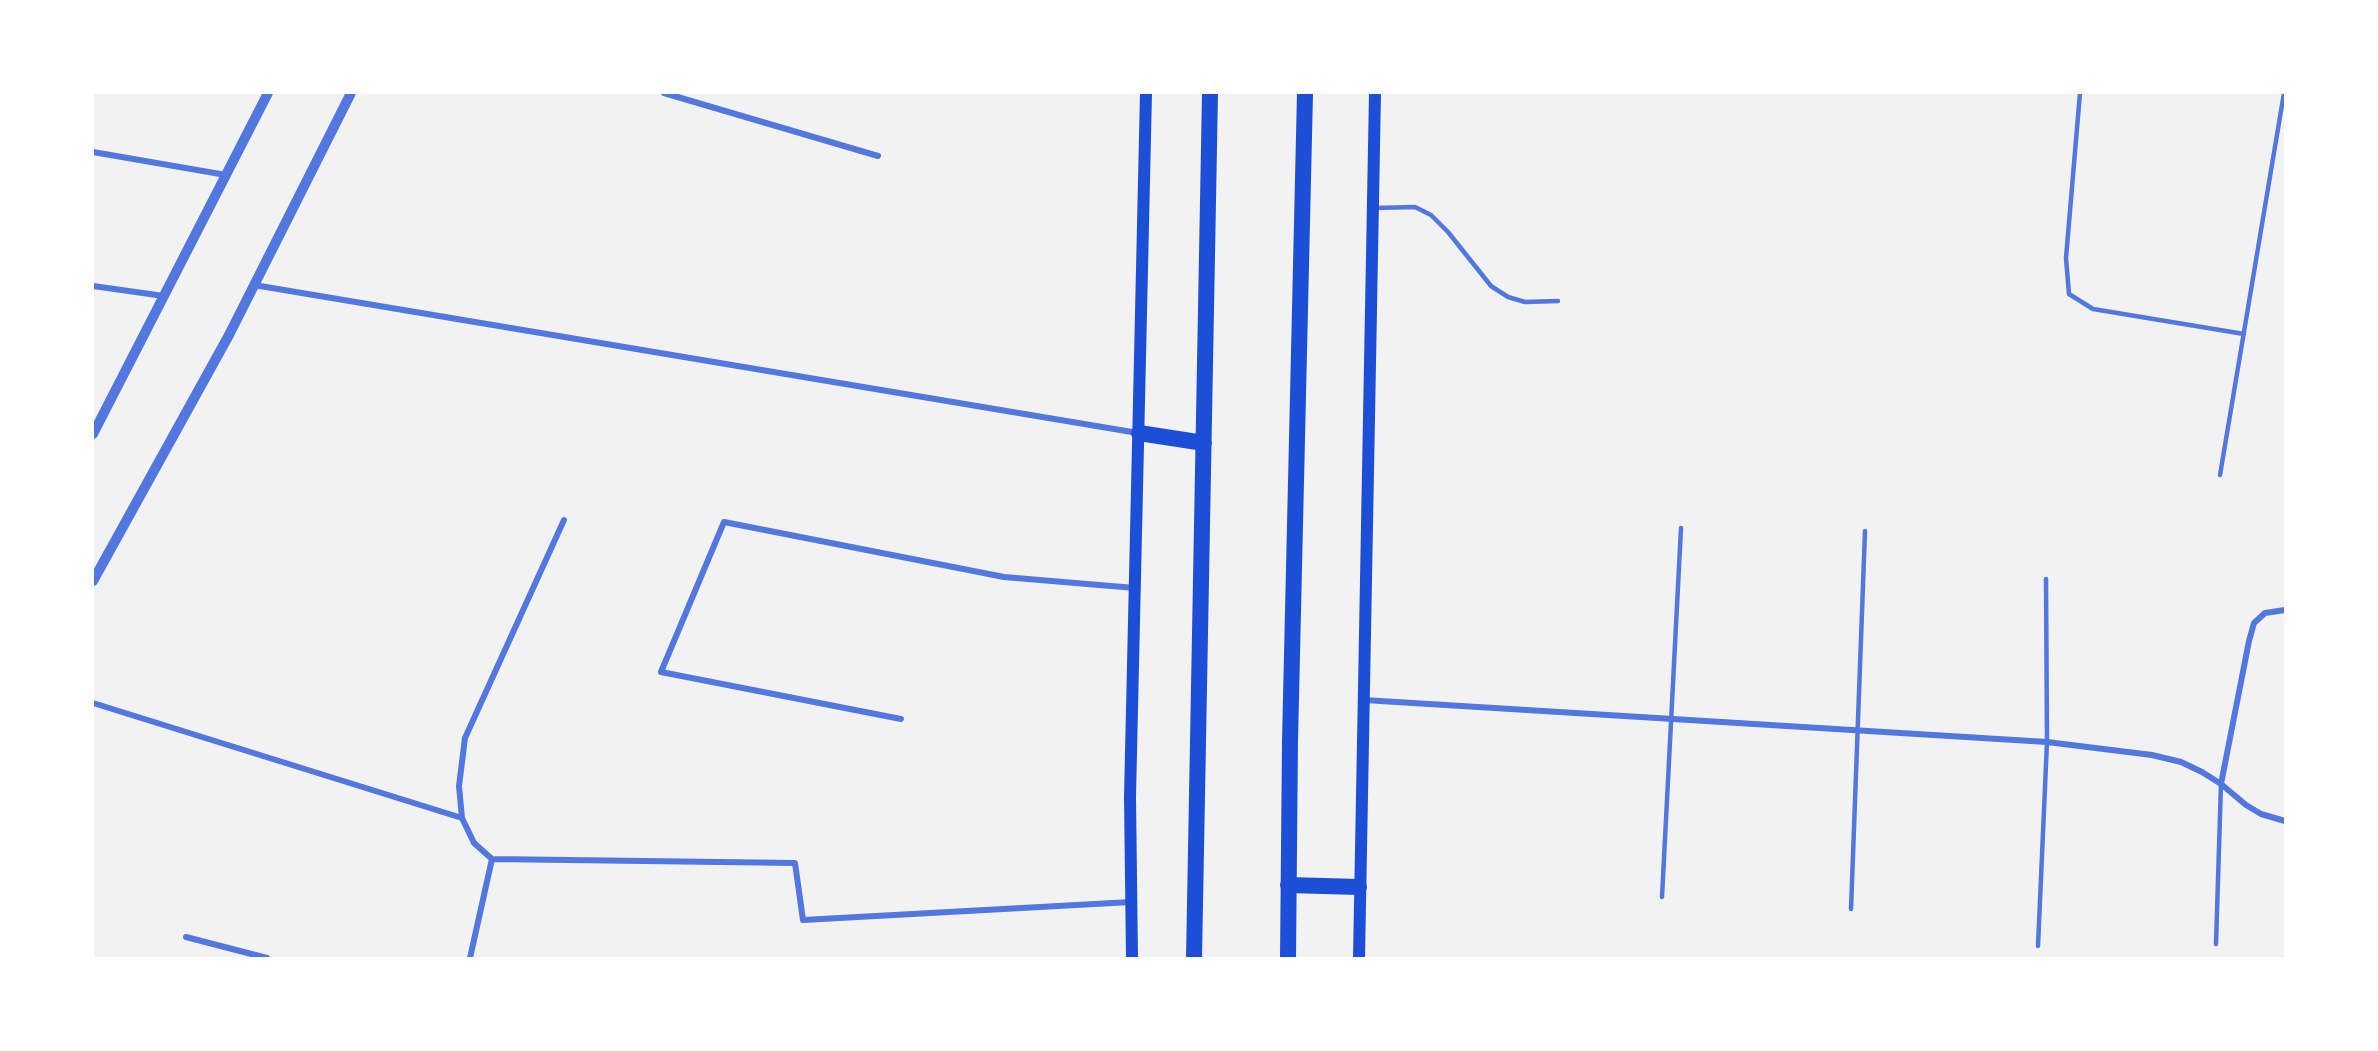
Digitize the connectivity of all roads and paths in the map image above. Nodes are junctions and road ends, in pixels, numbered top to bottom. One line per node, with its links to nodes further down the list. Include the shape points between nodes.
1 (268, 93): 12 (street)
2 (351, 93): 14 (street)
3 (664, 93): 11 (street)
4 (1146, 93): 19 (main road)
5 (1210, 93): 21 (highway)
6 (1305, 93): 40 (highway)
7 (1375, 93): 13 (main road)
8 (2080, 93): 18 (lane, via 2066,258 2069,294 2092,309)
9 (2284, 93): 18 (lane)
10 (93, 152): 12 (street)
11 (878, 156)
12 (226, 175): 16 (street)
13 (1374, 208): 17 (lane, via 1415,207 1431,214 1491,286 1525,302); 30 (main road)
14 (254, 285): 19 (street); 27 (street)
15 (93, 286): 16 (street)
16 (164, 296): 20 (street)
17 (1558, 302)
18 (2244, 334): 22 (lane)
19 (1138, 433): 21 (highway); 28 (main road)
20 (93, 434)
21 (1204, 443): 51 (highway)
22 (2220, 475)
23 (564, 520): 37 (street, via 465,738 459,786)
24 (1681, 528): 32 (lane)
25 (1865, 531): 34 (lane)
26 (2046, 579): 35 (lane)
27 (93, 581)
28 (1135, 588): 33 (street, via 1004,577 724,522 661,672); 43 (main road)
29 (2285, 610): 36 (street, via 2265,613 2254,623)
30 (1363, 700): 32 (street); 41 (main road)
31 (93, 703): 37 (street)
32 (1672, 718): 34 (street); 42 (lane)
33 (901, 719)
34 (1856, 730): 35 (street); 44 (lane)
35 (2047, 742): 36 (street, via 2152,755 2181,762); 47 (lane)
36 (2221, 784): 38 (street, via 2261,814); 46 (lane)
37 (462, 818): 39 (street, via 474,843)
38 (2285, 821)
39 (492, 859): 43 (street, via 795,863 803,920); 49 (street)
40 (1288, 885): 41 (highway); 52 (highway)
41 (1359, 887): 53 (main road)
42 (1662, 897)
43 (1131, 902): 50 (main road)
44 (1851, 909)
45 (186, 937): 48 (street)
46 (2216, 944)
47 (2038, 946)
48 (267, 958)
49 (470, 958)
50 (1132, 958)
51 (1194, 958)
52 (1288, 958)
53 (1359, 958)

